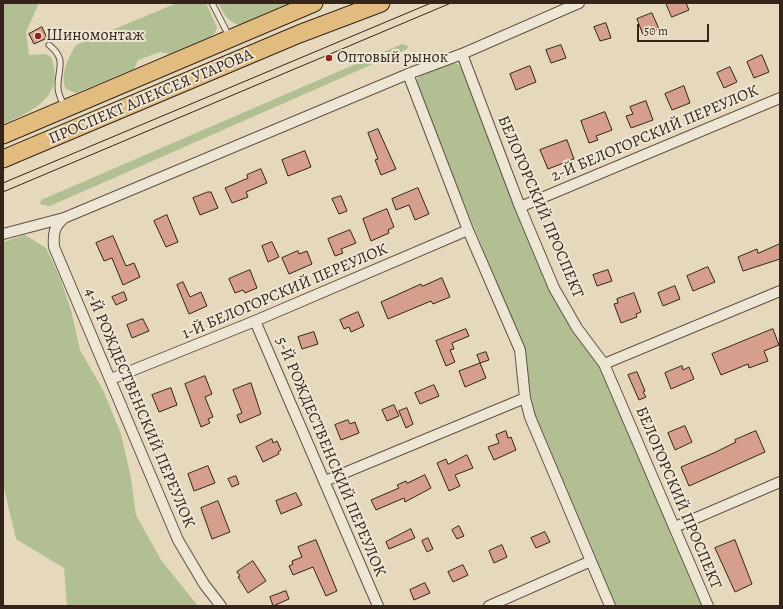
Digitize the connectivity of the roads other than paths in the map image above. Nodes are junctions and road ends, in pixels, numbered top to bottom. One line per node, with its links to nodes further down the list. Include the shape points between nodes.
1 (212, 3): 7 (lane)
2 (314, 3): 5 (main road, ПРОСПЕКТ АЛЕКСЕЯ УГАРОВА)
3 (380, 3): 6 (main road, ПРОСПЕКТ АЛЕКСЕЯ УГАРОВА)
4 (579, 3): 9 (street)
5 (291, 14): 6 (main road); 7 (main road, ПРОСПЕКТ АЛЕКСЕЯ УГАРОВА)
6 (299, 34): 14 (main road, ПРОСПЕКТ АЛЕКСЕЯ УГАРОВА)
7 (230, 39): 12 (main road, ПРОСПЕКТ АЛЕКСЕЯ УГАРОВА)
8 (49, 45): 12 (lane, via 57,51 61,61 58,89)
9 (462, 54): 10 (street); 15 (street, БЕЛОГОРСКИЙ ПРОСПЕКТ)
10 (408, 74): 16 (street); 17 (street)
11 (780, 98): 15 (street, 2-Й БЕЛОГОРСКИЙ ПЕРЕУЛОК)
12 (65, 109): 13 (main road, ПРОСПЕКТ АЛЕКСЕЯ УГАРОВА)
13 (3, 135)
14 (3, 159)
15 (520, 207): 21 (street, БЕЛОГОРСКИЙ ПРОСПЕКТ, via 554,288 577,328)
16 (64, 218): 18 (street); 22 (street, 4-Й РОЖДЕСТВЕНСКИЙ ПЕРЕУЛОК, via 56,225 54,247)
17 (468, 230): 20 (street, 1-Й БЕЛОГОРСКИЙ ПЕРЕУЛОК); 23 (street, via 520,350)
18 (3, 234)
19 (780, 291): 21 (street)
20 (255, 321): 22 (street, 1-Й БЕЛОГОРСКИЙ ПЕРЕУЛОК); 24 (street, 5-Й РОЖДЕСТВЕНСКИЙ ПЕРЕУЛОК)
21 (604, 364): 26 (street, БЕЛОГОРСКИЙ ПРОСПЕКТ)
22 (112, 379): 28 (street, 4-Й РОЖДЕСТВЕНСКИЙ ПЕРЕУЛОК, via 178,540 204,584)
23 (525, 398): 24 (street); 27 (street, via 530,417)
24 (325, 481): 29 (street, 5-Й РОЖДЕСТВЕНСКИЙ ПЕРЕУЛОК)
25 (780, 482): 26 (street)
26 (675, 526): 32 (street, БЕЛОГОРСКИЙ ПРОСПЕКТ)
27 (591, 561): 30 (street); 31 (street)
28 (221, 606)
29 (378, 606)
30 (489, 606)
31 (610, 606)
32 (708, 606)

